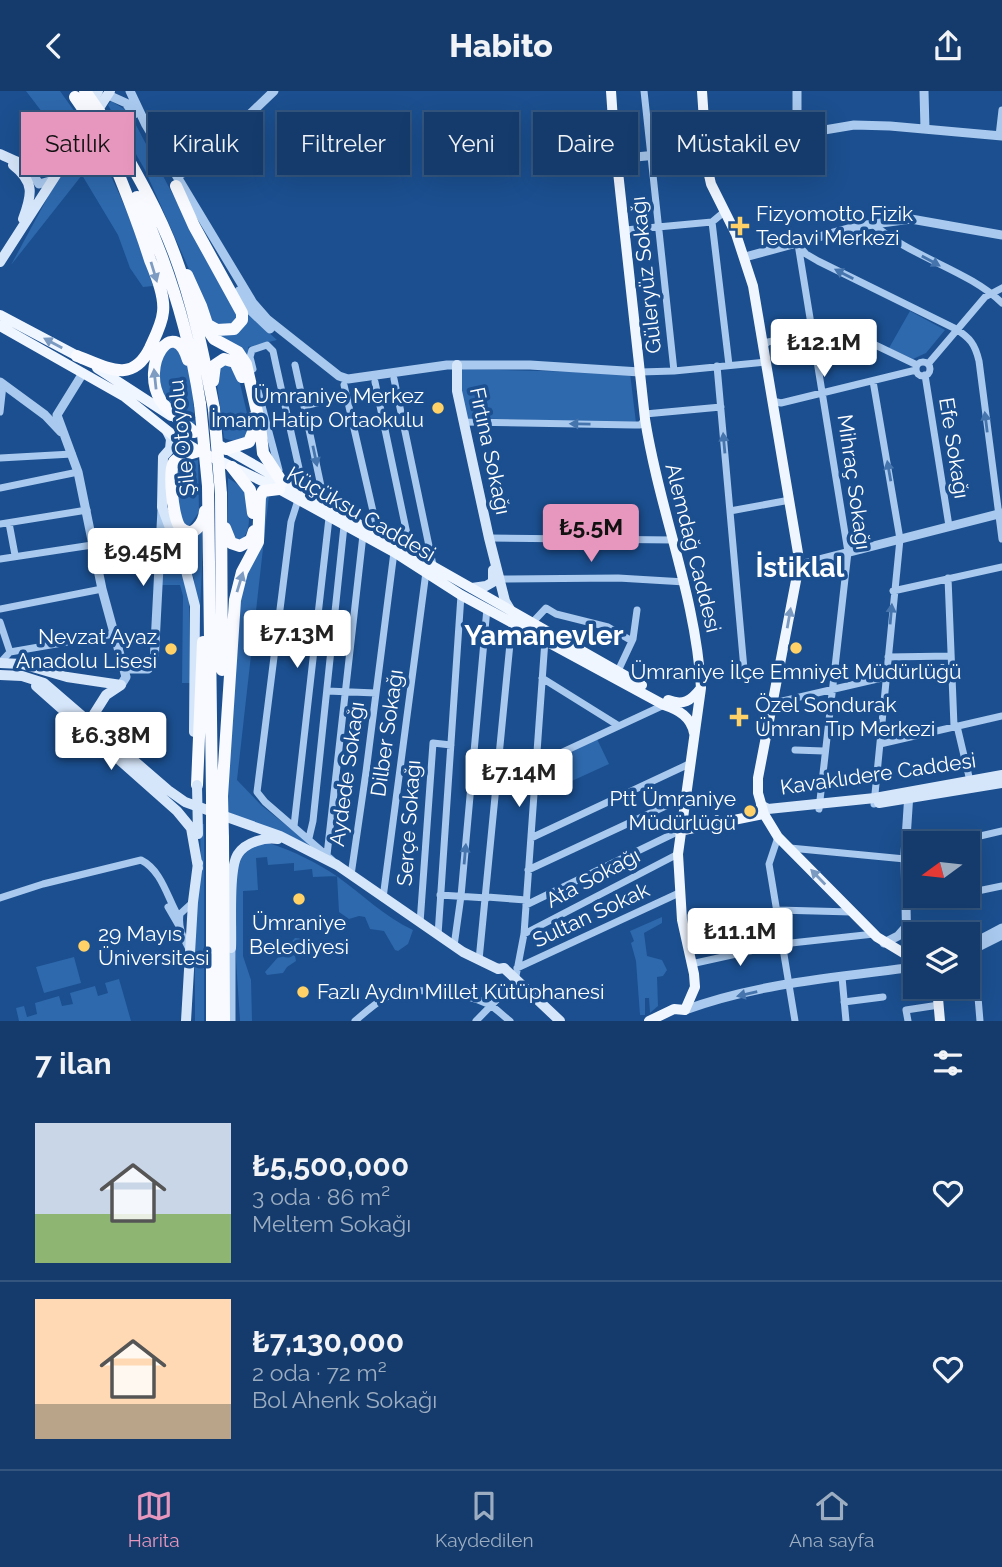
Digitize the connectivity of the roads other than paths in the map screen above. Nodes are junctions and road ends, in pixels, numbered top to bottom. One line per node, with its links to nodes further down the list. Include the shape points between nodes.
1 (130, 91): 30 (street)
2 (274, 91): 30 (street)
3 (611, 91): 13 (main road, Alemdağ Caddesi)
4 (644, 91): 20 (street, Güleryüz Sokağı)
5 (702, 91): 14 (main road)
6 (797, 91): 15 (street)
7 (925, 91): 16 (street)
8 (106, 92): 11 (main road); 29 (main road); 30 (street, via 131,109)
9 (76, 93): 12 (highway, Şile Otoyolu, bridge)
10 (1002, 110): 18 (street)
11 (91, 112)
12 (91, 112)
13 (613, 112)
14 (703, 112)
15 (797, 112)
16 (925, 129): 17 (street, via 854,125); 18 (street)
17 (825, 130)
18 (1001, 136)
19 (0, 154): 22 (main road); 37 (main road, via 29,182 30,199)
20 (651, 155): 21 (street); 34 (street, Güleryüz Sokağı)
21 (638, 156)
22 (21, 164)
23 (134, 173): 39 (highway, Şile Otoyolu)
24 (35, 175): 29 (street, via 39,184)
25 (122, 175): 51 (highway, one-way to 51, via 163,311 147,355 135,367 117,371)
26 (127, 175): 71 (highway, Şile Otoyolu, via 176,293)
27 (618, 175): 35 (main road, Alemdağ Caddesi)
28 (710, 175): 31 (main road)
29 (50, 181): 37 (main road)
30 (176, 181): 46 (highway, via 194,226 241,307 242,320 234,329 217,330); 55 (street, via 253,303 339,376 348,379); 67 (street, via 250,310)
31 (724, 212): 32 (street); 40 (main road)
32 (712, 222): 34 (street); 56 (street)
33 (873, 225): 36 (street, via 911,219); 38 (street); 43 (street, one-way to 43)
34 (659, 227): 35 (street); 59 (street, Güleryüz Sokağı)
35 (625, 230): 60 (main road, Alemdağ Caddesi)
36 (1002, 235)
37 (15, 239): 41 (main road)
38 (798, 244): 40 (street); 48 (street, Mihraç Sokağı); 49 (street, one-way to 38, via 818,261)
39 (175, 254): 46 (highway); 74 (highway, Şile Otoyolu, via 198,331)
40 (745, 257): 50 (main road)
41 (0, 262)
42 (1001, 287): 43 (street)
43 (992, 294): 44 (street); 49 (street)
44 (1002, 303)
45 (0, 315): 51 (main road, Küçüksu Caddesi, one-way to 45)
46 (208, 325): 89 (highway, via 214,339 238,352 246,364 262,453)
47 (0, 326): 61 (main road, Küçüksu Caddesi)
48 (812, 330): 50 (street, Efe Sokağı); 58 (street, Efe Sokağı, via 844,330); 68 (street, Mihraç Sokağı)
49 (956, 330): 53 (street); 98 (street, one-way to 49, via 977,351 970,338)
50 (764, 346): 52 (main road)
51 (77, 356): 81 (main road, Küçüksu Caddesi)
52 (766, 362): 56 (street); 70 (main road)
53 (928, 364): 58 (street, via 921,362); 62 (street, Efe Sokağı)
54 (295, 365): 72 (street)
55 (457, 365): 60 (street); 63 (street); 79 (main road, Fırtına Sokağı, via 455,378)
56 (729, 365): 57 (street)
57 (718, 366): 59 (street); 73 (street)
58 (917, 368): 62 (street, Efe Sokağı); 64 (street)
59 (674, 371): 60 (street)
60 (640, 372): 78 (main road, Alemdağ Caddesi)
61 (83, 373): 77 (street); 80 (main road, Küçüksu Caddesi, via 125,397)
62 (925, 375): 102 (street, Efe Sokağı)
63 (394, 379): 65 (street); 118 (street, Dilber Sokağı)
64 (873, 381): 68 (street); 106 (street, one-way to 64)
65 (375, 382): 67 (street); 113 (street)
66 (1, 384): 75 (street); 76 (street)
67 (344, 385): 69 (street)
68 (823, 393): 70 (street); 112 (street, Mihraç Sokağı)
69 (345, 396): 72 (street); 103 (street)
70 (773, 401): 92 (main road)
71 (200, 404): 81 (highway, one-way to 71, via 157,392 154,367 162,345 172,342 181,346); 88 (highway, Şile Otoyolu, bridge)
72 (304, 406): 97 (street, one-way to 97)
73 (721, 407): 78 (street); 96 (street, one-way to 73)
74 (214, 409): 82 (highway, via 213,372 218,362 230,359 240,369 255,428 248,442); 94 (highway, Şile Otoyolu, bridge)
75 (0, 412)
76 (45, 415): 77 (street); 84 (street)
77 (57, 415): 84 (street)
78 (645, 417): 79 (street, one-way to 79, via 634,425); 108 (main road, Alemdağ Caddesi, via 652,465)
79 (464, 422): 105 (main road, Fırtına Sokağı)
80 (164, 428): 83 (main road, Küçüksu Caddesi); 93 (main road, via 172,439 163,457)
81 (194, 432): 82 (main road, Küçüksu Caddesi)
82 (226, 449): 89 (main road, Küçüksu Caddesi)
83 (200, 451): 86 (main road, Küçüksu Caddesi); 88 (highway, via 173,464 171,481 181,529 192,531 202,524)
84 (72, 454): 85 (street); 87 (street)
85 (0, 458)
86 (232, 467): 89 (main road, Küçüksu Caddesi); 94 (highway, via 252,496 254,533 247,544 234,545 228,539)
87 (78, 472): 90 (street); 95 (street)
88 (208, 486): 109 (highway, Şile Otoyolu)
89 (281, 486): 91 (main road, Küçüksu Caddesi); 91 (street, via 250,357 252,350 267,345 273,351); 174 (highway, one-way to 89, via 236,592 258,542 260,497)
90 (0, 488)
91 (302, 498): 97 (main road, Küçüksu Caddesi); 180 (street, via 291,522 257,792)
92 (789, 501): 96 (street); 116 (main road)
93 (162, 507): 140 (street, via 154,663 148,669); 173 (main road, via 195,606)
94 (222, 508): 174 (highway, Şile Otoyolu)
95 (87, 510): 100 (street); 110 (street)
96 (730, 511): 141 (street)
97 (327, 512): 99 (main road, Küçüksu Caddesi); 180 (street)
98 (1001, 513): 102 (street); 107 (street)
99 (345, 521): 103 (main road, Küçüksu Caddesi); 104 (main road, Küçüksu Caddesi); 152 (street)
100 (9, 523): 101 (street); 114 (street)
101 (0, 524)
102 (949, 526): 106 (street)
103 (378, 533): 113 (main road, Küçüksu Caddesi)
104 (363, 535): 111 (main road, Küçüksu Caddesi); 153 (street)
105 (489, 538): 108 (street); 120 (main road, Fırtına Sokağı); 122 (main road, via 494,579 490,585)
106 (900, 538): 112 (street); 124 (street)
107 (1002, 539)
108 (674, 540): 121 (main road, Alemdağ Caddesi)
109 (210, 544): 173 (highway); 174 (highway, Şile Otoyolu)
110 (92, 545): 114 (street); 123 (street)
111 (394, 552): 118 (main road, Küçüksu Caddesi); 154 (street, Aydede Sokağı)
112 (848, 552): 116 (street); 151 (street, Mihraç Sokağı)
113 (411, 553): 118 (main road, Küçüksu Caddesi)
114 (15, 555): 115 (street)
115 (0, 559)
116 (799, 565): 157 (main road, one-way to 116)
117 (1002, 567): 119 (street)
118 (430, 569): 122 (main road, Küçüksu Caddesi); 125 (main road, Küçüksu Caddesi); 206 (street, Dilber Sokağı)
119 (948, 578): 124 (street); 136 (street)
120 (500, 582): 121 (street, via 590,578); 126 (main road); 129 (main road, Fırtına Sokağı)
121 (685, 582): 150 (main road, Alemdağ Caddesi)
122 (472, 588): 126 (main road, Küçüksu Caddesi)
123 (102, 589): 127 (street); 132 (street)
124 (893, 591): 137 (street, one-way to 124)
125 (466, 598): 126 (main road); 165 (street)
126 (491, 607): 129 (main road, Küçüksu Caddesi); 203 (street, one-way to 126)
127 (0, 609)
128 (637, 610): 134 (street)
129 (511, 617): 131 (main road, Küçüksu Caddesi); 133 (main road, Küçüksu Caddesi); 204 (street)
130 (0, 622): 135 (street)
131 (531, 624): 133 (main road, Küçüksu Caddesi); 134 (street, via 545,608 608,627)
132 (114, 635): 135 (street); 140 (street)
133 (546, 636): 142 (main road, Küçüksu Caddesi); 147 (street); 158 (main road, Küçüksu Caddesi)
134 (632, 641): 142 (street)
135 (10, 652): 138 (street); 139 (street)
136 (951, 656): 137 (street); 162 (street)
137 (888, 657): 146 (street)
138 (0, 663): 139 (main road)
139 (22, 664): 145 (main road)
140 (124, 669): 149 (street)
141 (744, 669)
142 (618, 671): 150 (main road, Küçüksu Caddesi, via 677,703 694,697)
143 (0, 675): 144 (main road)
144 (22, 676): 155 (main road); 195 (main road, via 177,811 191,828)
145 (67, 677): 148 (main road); 155 (main road)
146 (886, 677): 151 (street); 164 (street)
147 (542, 678): 161 (street); 168 (street)
148 (107, 683): 149 (main road); 156 (main road)
149 (121, 685): 156 (main road)
150 (701, 688): 163 (main road, Alemdağ Caddesi)
151 (833, 689): 157 (street); 167 (street, Mihraç Sokağı)
152 (327, 691): 153 (street); 187 (street)
153 (346, 691): 154 (street); 192 (street)
154 (376, 693): 197 (street, Aydede Sokağı)
155 (59, 694): 159 (main road)
156 (106, 695): 159 (main road)
157 (774, 703): 179 (main road, via 758,778)
158 (664, 705): 161 (street); 163 (main road, Küçüksu Caddesi, via 684,714 694,729)
159 (89, 715): 189 (main road, via 118,748 185,802)
160 (1002, 716): 162 (street)
161 (619, 726): 168 (street)
162 (955, 726): 164 (street); 171 (street)
163 (694, 739): 169 (main road, Alemdağ Caddesi)
164 (880, 744): 177 (street)
165 (451, 745): 202 (street); 212 (street, Serçe Sokağı, via 433,743)
166 (795, 750): 167 (street)
167 (824, 751): 178 (street, Mihraç Sokağı)
168 (537, 764): 188 (street)
169 (689, 764): 176 (main road, Alemdağ Caddesi); 188 (street)
170 (1002, 775): 171 (main road, Kavaklıdere Caddesi)
171 (970, 781): 175 (main road, Kavaklıdere Caddesi)
172 (1002, 783): 175 (main road, Kavaklıdere Caddesi)
173 (197, 785): 195 (main road, bridge)
174 (217, 796): 186 (highway, Şile Otoyolu, bridge)
175 (909, 796): 177 (main road, Kavaklıdere Caddesi); 182 (street)
176 (685, 797): 181 (main road, Alemdağ Caddesi); 196 (street)
177 (875, 801): 178 (main road, Kavaklıdere Caddesi)
178 (819, 806): 179 (main road, Kavaklıdere Caddesi)
179 (762, 810): 181 (main road); 185 (main road)
180 (294, 826): 187 (street)
181 (680, 831): 191 (main road, Alemdağ Caddesi); 208 (street)
182 (907, 831)
183 (1002, 831): 184 (street)
184 (980, 836)
185 (778, 837): 190 (main road); 209 (street, via 769,864)
186 (217, 838): 225 (highway); 244 (highway, Şile Otoyolu); 245 (highway, Şile Otoyolu)
187 (309, 838): 192 (street)
188 (531, 838): 196 (street)
189 (291, 841): 194 (main road); 225 (main road, via 258,841 238,854 233,868)
190 (790, 848): 193 (street); 210 (main road, one-way to 190)
191 (678, 854): 201 (main road, Alemdağ Caddesi); 216 (street, Ata Sokağı)
192 (327, 855): 194 (street)
193 (903, 857)
194 (337, 865): 197 (main road)
195 (198, 869): 207 (main road)
196 (528, 870): 208 (street)
197 (351, 875): 206 (main road)
198 (1002, 886): 200 (street)
199 (38, 887): 205 (street); 211 (street, via 141,860 159,877); 213 (street, via 142,864 153,875)
200 (980, 891)
201 (678, 893): 229 (main road, Alemdağ Caddesi); 230 (street, Sultan Sokak)
202 (440, 895): 203 (street); 218 (street)
203 (461, 896): 204 (street); 224 (street)
204 (487, 897): 208 (street); 228 (street)
205 (0, 898)
206 (383, 898): 212 (main road)
207 (193, 902): 211 (street); 226 (main road)
208 (526, 902): 216 (street)
209 (777, 910): 210 (street); 222 (street)
210 (852, 912): 217 (main road)
211 (180, 914): 213 (street)
212 (419, 923): 218 (main road)
213 (179, 926): 226 (street)
214 (1002, 928): 220 (street)
215 (903, 930): 221 (street)
216 (524, 934): 230 (street)
217 (874, 934): 221 (main road); 222 (street)
218 (438, 935): 224 (main road)
219 (1002, 935): 223 (street)
220 (980, 942)
221 (884, 943): 227 (main road)
222 (782, 944): 229 (street); 234 (street)
223 (980, 945)
224 (454, 946): 228 (main road)
225 (231, 947): 246 (street)
226 (190, 951): 243 (main road)
227 (903, 953)
228 (480, 960): 233 (main road)
229 (691, 964): 241 (main road, Alemdağ Caddesi, via 695,987)
230 (517, 968): 233 (street)
231 (903, 969): 232 (street)
232 (842, 977): 234 (street); 238 (street)
233 (515, 981): 239 (street); 249 (main road)
234 (789, 984): 241 (street, one-way to 241); 252 (street)
235 (883, 997): 238 (street)
236 (938, 999): 240 (main road)
237 (977, 999): 256 (street)
238 (844, 1002): 253 (street)
239 (490, 1005): 242 (street, via 456,994 395,993); 247 (street); 248 (street)
240 (939, 1005): 254 (street, via 906,1010); 255 (main road)
241 (685, 1010): 250 (main road, via 674,1009); 251 (main road)
242 (358, 1020)
243 (188, 1021)
244 (212, 1021)
245 (223, 1021)
246 (231, 1021)
247 (476, 1021)
248 (510, 1021)
249 (560, 1021)
250 (649, 1021)
251 (664, 1021)
252 (795, 1021)
253 (846, 1021)
254 (908, 1021)
255 (940, 1021)
256 (980, 1021)

